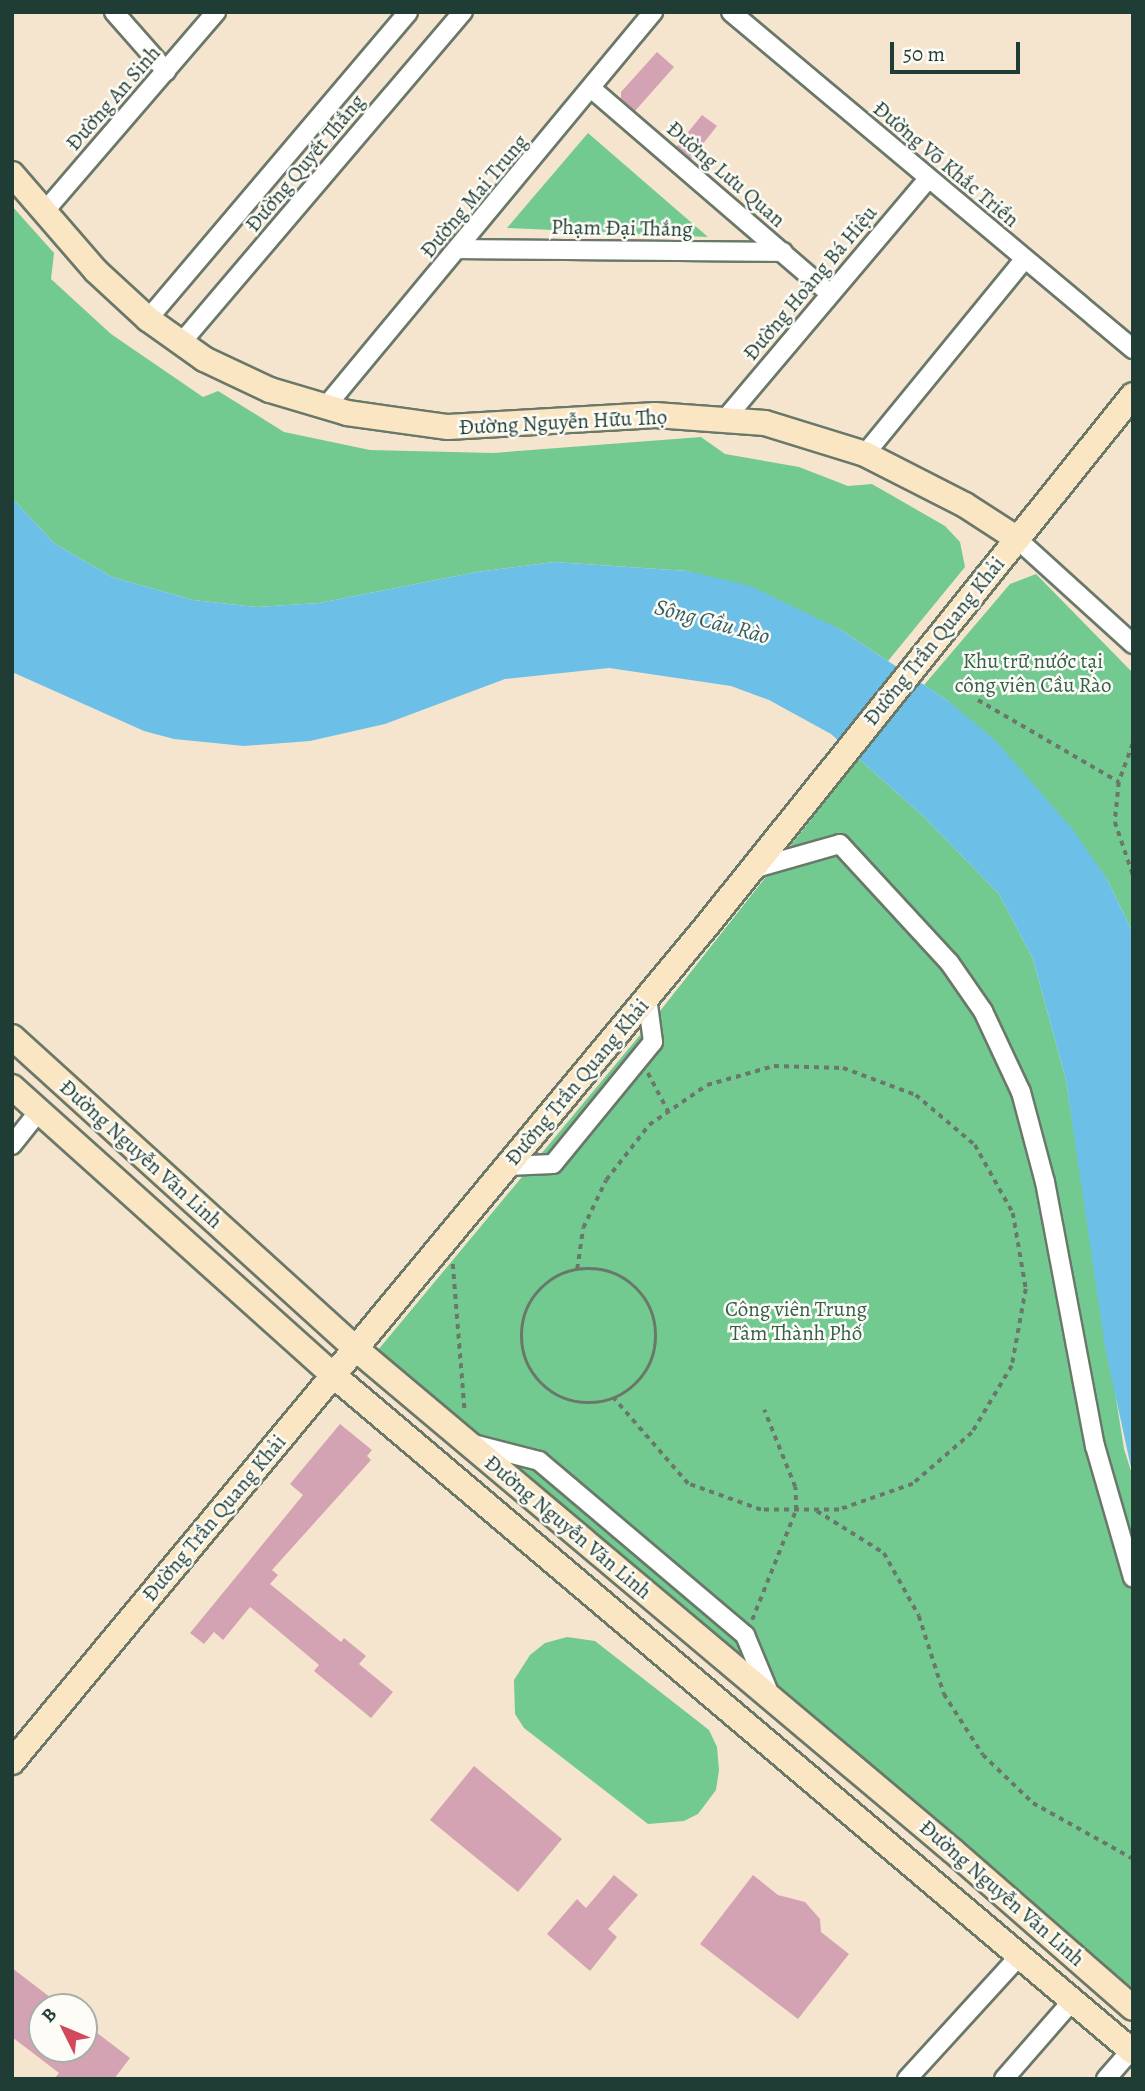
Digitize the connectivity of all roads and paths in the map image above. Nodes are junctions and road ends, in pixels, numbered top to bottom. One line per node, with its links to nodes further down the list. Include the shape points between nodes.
1 (114, 12): 7 (street)
2 (216, 12): 7 (street, Đường An Sinh)
3 (408, 12): 16 (street, Đường Quyết Thắng)
4 (463, 12): 17 (street, Đường Quyết Thắng)
5 (653, 12): 8 (street, Đường Mai Trung)
6 (731, 12): 10 (street, Đường Võ Khắc Triển)
7 (166, 71): 11 (street, Đường An Sinh)
8 (592, 89): 12 (street, Đường Mai Trung); 13 (street, Đường Lưu Quan)
9 (12, 174): 11 (street, Đường Nguyễn Hữu Thọ)
10 (929, 178): 14 (street, Đường Võ Khắc Triển); 15 (street, Đường Hoàng Bá Hiệu)
11 (44, 212): 16 (street, Đường Nguyễn Hữu Thọ, via 96,271)
12 (461, 249): 13 (street, Phạm Đại Thắng); 20 (street, Đường Mai Trung)
13 (783, 253): 15 (street, Đường Lưu Quan)
14 (1024, 260): 18 (street, Đường Võ Khắc Triển); 22 (street)
15 (830, 294): 21 (street, Đường Hoàng Bá Hiệu)
16 (148, 319): 17 (street, Đường Nguyễn Hữu Thọ)
17 (181, 343): 20 (street, Đường Nguyễn Hữu Thọ, via 270,390)
18 (1133, 349)
19 (1133, 395): 23 (street, Đường Trần Quang Khải)
20 (327, 405): 21 (street, Đường Nguyễn Hữu Thọ, via 448,427 655,415)
21 (726, 418): 22 (street, Đường Nguyễn Hữu Thọ, via 765,423)
22 (865, 454): 23 (street, Đường Nguyễn Hữu Thọ, via 965,505)
23 (1016, 538): 24 (street, Đường Nguyễn Hữu Thọ); 28 (street, Đường Trần Quang Khải)
24 (1133, 644)
25 (978, 700): 27 (path)
26 (1133, 744): 27 (path)
27 (1119, 782): 29 (path, via 1115,822)
28 (752, 869): 30 (street, Đường Trần Quang Khải); 47 (street, via 840,844 949,962 983,1010 1021,1092 1045,1182 1095,1446)
29 (1133, 874)
30 (647, 997): 32 (street, via 653,1042); 37 (street, Đường Trần Quang Khải)
31 (12, 1037): 40 (street, Đường Nguyễn Văn Linh)
32 (640, 1058): 35 (path); 37 (street, via 553,1164)
33 (12, 1087): 34 (street, Đường Nguyễn Văn Linh)
34 (39, 1111): 36 (street); 41 (street, Đường Nguyễn Văn Linh)
35 (668, 1111): 39 (path, via 649,1125 606,1180 583,1228); 46 (path, via 707,1085 774,1066 843,1068 916,1095 956,1128 975,1145 1013,1213 1026,1289 1012,1366 972,1433 912,1483 839,1510)
36 (12, 1145)
37 (507, 1166): 38 (street, Đường Trần Quang Khải)
38 (450, 1234): 40 (street, Đường Trần Quang Khải); 44 (path)
39 (577, 1269): 42 (path, via 618,1274 649,1303 656,1323 656,1346 649,1368 634,1387); 42 (path, via 556,1277 528,1308 522,1329 523,1352 532,1373 548,1390 568,1401 592,1404)
40 (355, 1348): 41 (street, Đường Trần Quang Khải); 44 (street, Đường Nguyễn Văn Linh)
41 (333, 1375): 50 (street, Đường Trần Quang Khải); 52 (street, Đường Nguyễn Văn Linh)
42 (614, 1399): 45 (path, via 688,1484 761,1510)
43 (764, 1410): 45 (path, via 795,1487)
44 (468, 1443): 48 (street, via 539,1461); 49 (street, Đường Nguyễn Văn Linh)
45 (796, 1510): 46 (path); 48 (path, via 778,1564)
46 (815, 1510): 51 (path, via 884,1553 919,1616 944,1694 983,1755 1033,1803)
47 (1133, 1578)
48 (745, 1635): 49 (street)
49 (771, 1698): 54 (street, Đường Nguyễn Văn Linh)
50 (12, 1762)
51 (1133, 1859)
52 (1021, 1954): 53 (street, Đường Nguyễn Văn Linh); 56 (street)
53 (1073, 2000): 55 (street, Đường Nguyễn Văn Linh); 57 (street)
54 (1133, 2008)
55 (1132, 2051): 58 (street)
56 (907, 2079)
57 (1004, 2079)
58 (1106, 2079)

